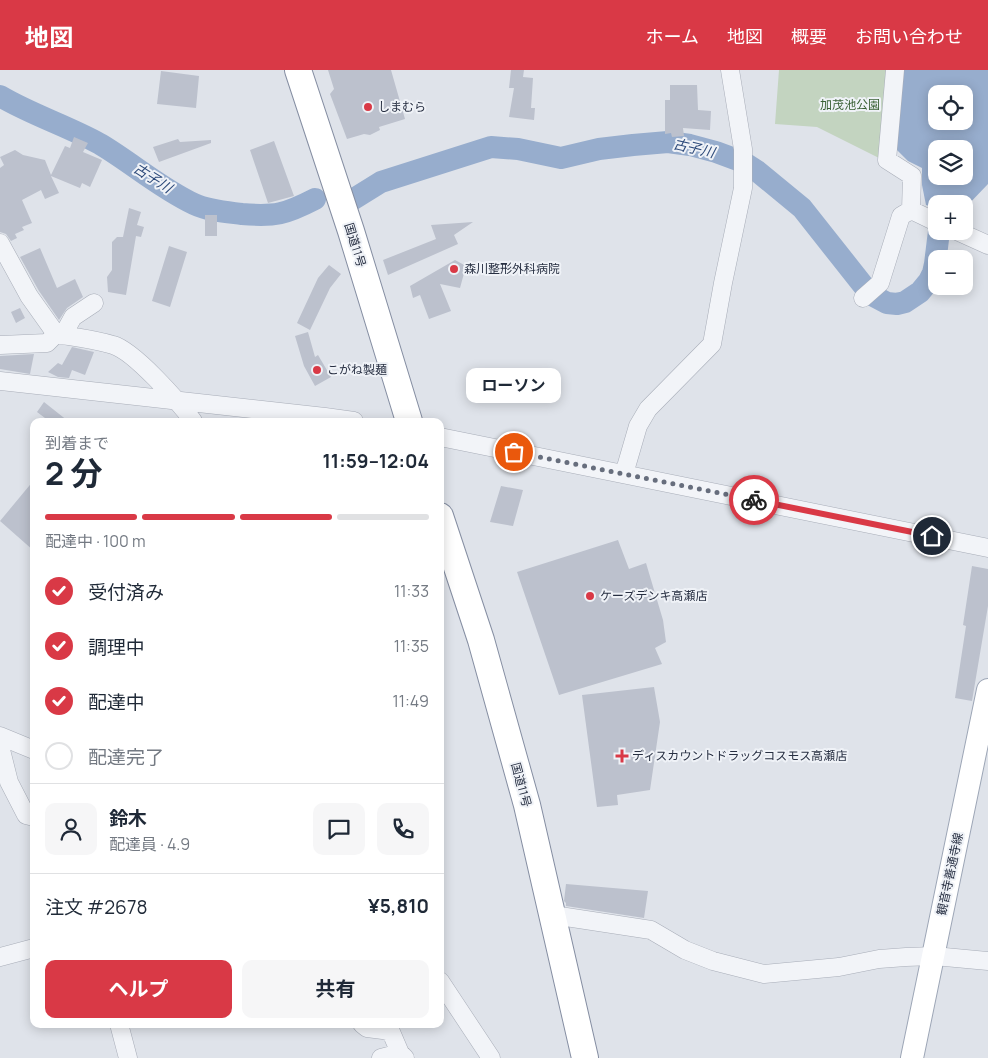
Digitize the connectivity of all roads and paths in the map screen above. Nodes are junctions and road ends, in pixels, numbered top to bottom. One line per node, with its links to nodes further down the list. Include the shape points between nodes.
1 (298, 70): 17 (highway, 国道11号)
2 (730, 70): 19 (street, via 743,148 743,188 712,344 648,409 638,426)
3 (895, 70): 4 (street, via 887,160 912,176)
4 (911, 210): 5 (street); 9 (street, via 901,216 880,283)
5 (928, 218)
6 (973, 239): 7 (street)
7 (988, 246)
8 (1, 248): 11 (street, via 29,296)
9 (862, 298)
10 (94, 303): 11 (street, via 73,317)
11 (59, 335): 12 (street, via 47,343); 14 (street, via 114,345 134,358)
12 (0, 345)
13 (0, 381): 14 (street)
14 (179, 401): 15 (street); 16 (street)
15 (191, 418)
16 (332, 418)
17 (408, 418)
18 (444, 438): 19 (street)
19 (624, 474): 21 (street)
20 (444, 528): 27 (highway, 国道11号, via 507,730)
21 (988, 548)
22 (988, 690): 29 (main road, 観音寺善通寺線)
23 (0, 736): 25 (street)
24 (0, 746): 26 (street, via 9,782 26,816)
25 (30, 748)
26 (30, 816)
27 (553, 915): 29 (street, via 651,930 685,950 713,961 764,974 839,967 879,959); 39 (highway, 国道11号)
28 (30, 949): 30 (street)
29 (934, 956): 31 (street); 40 (main road, 観音寺善通寺線)
30 (0, 958)
31 (988, 961)
32 (444, 987): 38 (street)
33 (120, 1028): 36 (street)
34 (367, 1028): 35 (street, via 391,1032)
35 (403, 1055): 37 (street)
36 (128, 1058)
37 (381, 1058)
38 (491, 1058)
39 (585, 1058)
40 (912, 1058)

